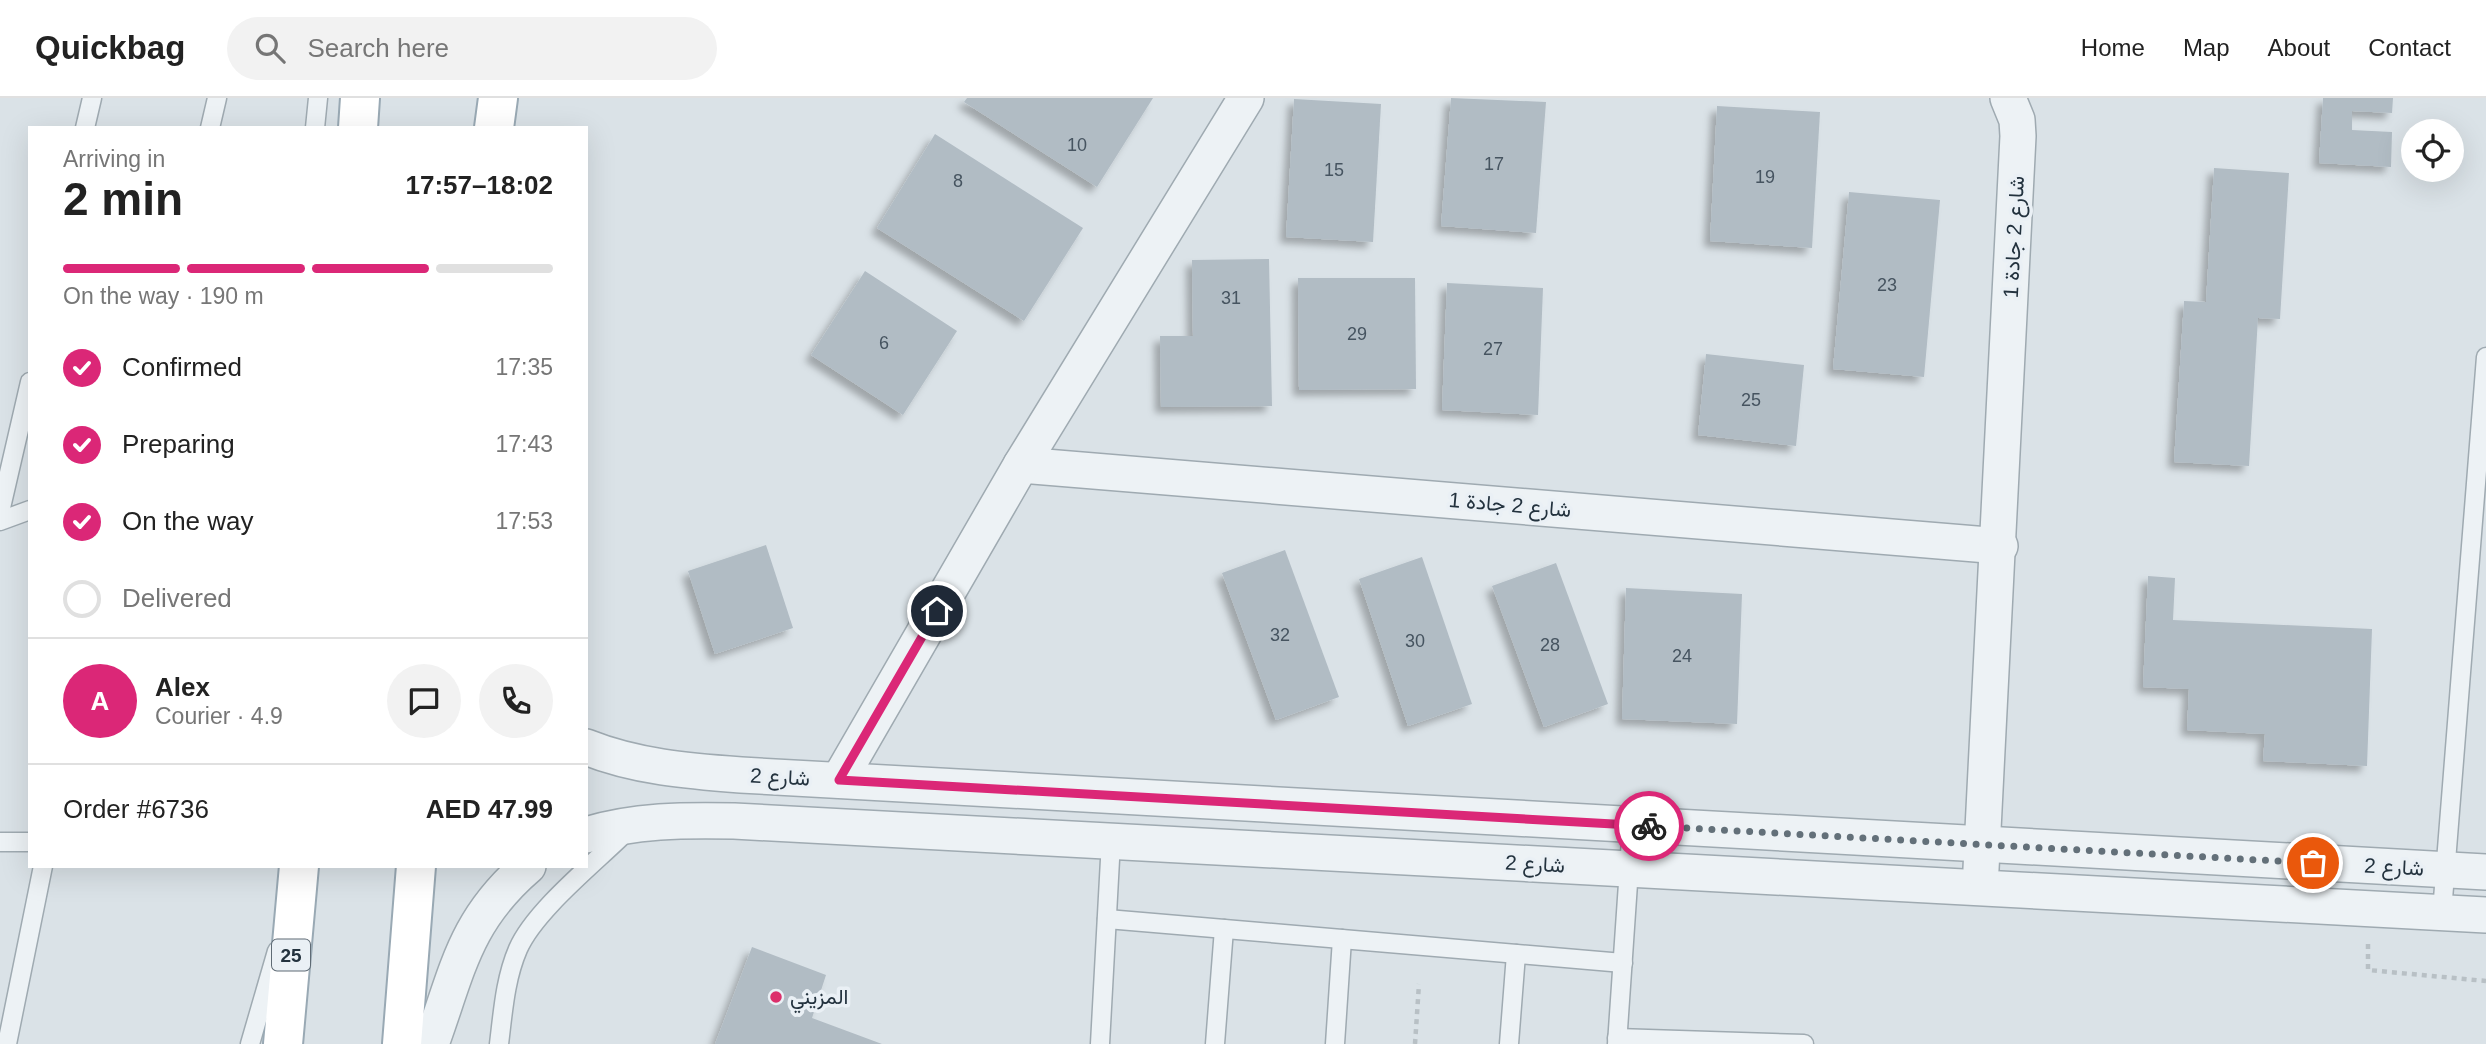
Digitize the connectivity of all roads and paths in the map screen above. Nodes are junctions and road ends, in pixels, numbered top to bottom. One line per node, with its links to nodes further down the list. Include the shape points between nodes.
1 (92, 98): 8 (lane)
2 (217, 98): 9 (lane)
3 (317, 98): 10 (lane)
4 (360, 98): 11 (main road)
5 (498, 98): 12 (main road)
6 (1246, 98): 17 (street)
7 (2016, 102): 21 (street, شارع 2 جادة 1)
8 (85, 126)
9 (210, 126)
10 (315, 126)
11 (358, 126)
12 (495, 126)
13 (2486, 357): 36 (lane)
14 (28, 391): 15 (lane)
15 (17, 438): 16 (lane); 19 (lane)
16 (28, 452)
17 (1021, 465): 21 (street, شارع 2 جادة 1); 23 (street)
18 (28, 511): 20 (lane)
19 (0, 512)
20 (0, 521)
21 (2000, 545): 31 (street, شارع 2 جادة 1)
22 (588, 748): 23 (street, شارع 2, via 648,765)
23 (854, 781): 25 (street, شارع 2); 26 (street)
24 (633, 824): 26 (street, شارع 2, via 680,820); 27 (street, شارع 2); 54 (lane, via 538,919 518,947 507,981)
25 (1632, 825): 31 (street, شارع 2); 35 (lane)
26 (869, 829): 28 (street, شارع 2)
27 (588, 835)
28 (1111, 841): 35 (street, شارع 2); 42 (lane)
29 (0, 842): 30 (lane)
30 (28, 842)
31 (1983, 844): 36 (street, شارع 2); 39 (street, شارع 2 جادة 1)
32 (43, 868): 49 (lane)
33 (416, 868): 52 (main road)
34 (526, 868): 53 (street, via 489,905 473,929)
35 (1629, 869): 39 (street, شارع 2); 46 (lane)
36 (2443, 870): 38 (street, شارع 2); 40 (lane)
37 (299, 871): 50 (lane); 51 (main road, 25)
38 (2486, 872)
39 (1980, 888): 40 (street, شارع 2)
40 (2442, 912): 41 (street, شارع 2)
41 (2486, 915)
42 (1107, 919): 43 (lane); 55 (lane)
43 (1224, 929): 44 (lane); 56 (lane)
44 (1342, 939): 45 (lane); 57 (lane)
45 (1516, 954): 46 (lane); 59 (lane)
46 (1623, 963): 48 (lane)
47 (1419, 984): 58 (path)
48 (1617, 1041): 60 (lane)
49 (7, 1044)
50 (250, 1044)
51 (282, 1044)
52 (402, 1044)
53 (431, 1044)
54 (499, 1044)
55 (1100, 1044)
56 (1215, 1044)
57 (1335, 1044)
58 (1415, 1044)
59 (1510, 1044)
60 (1804, 1044)

